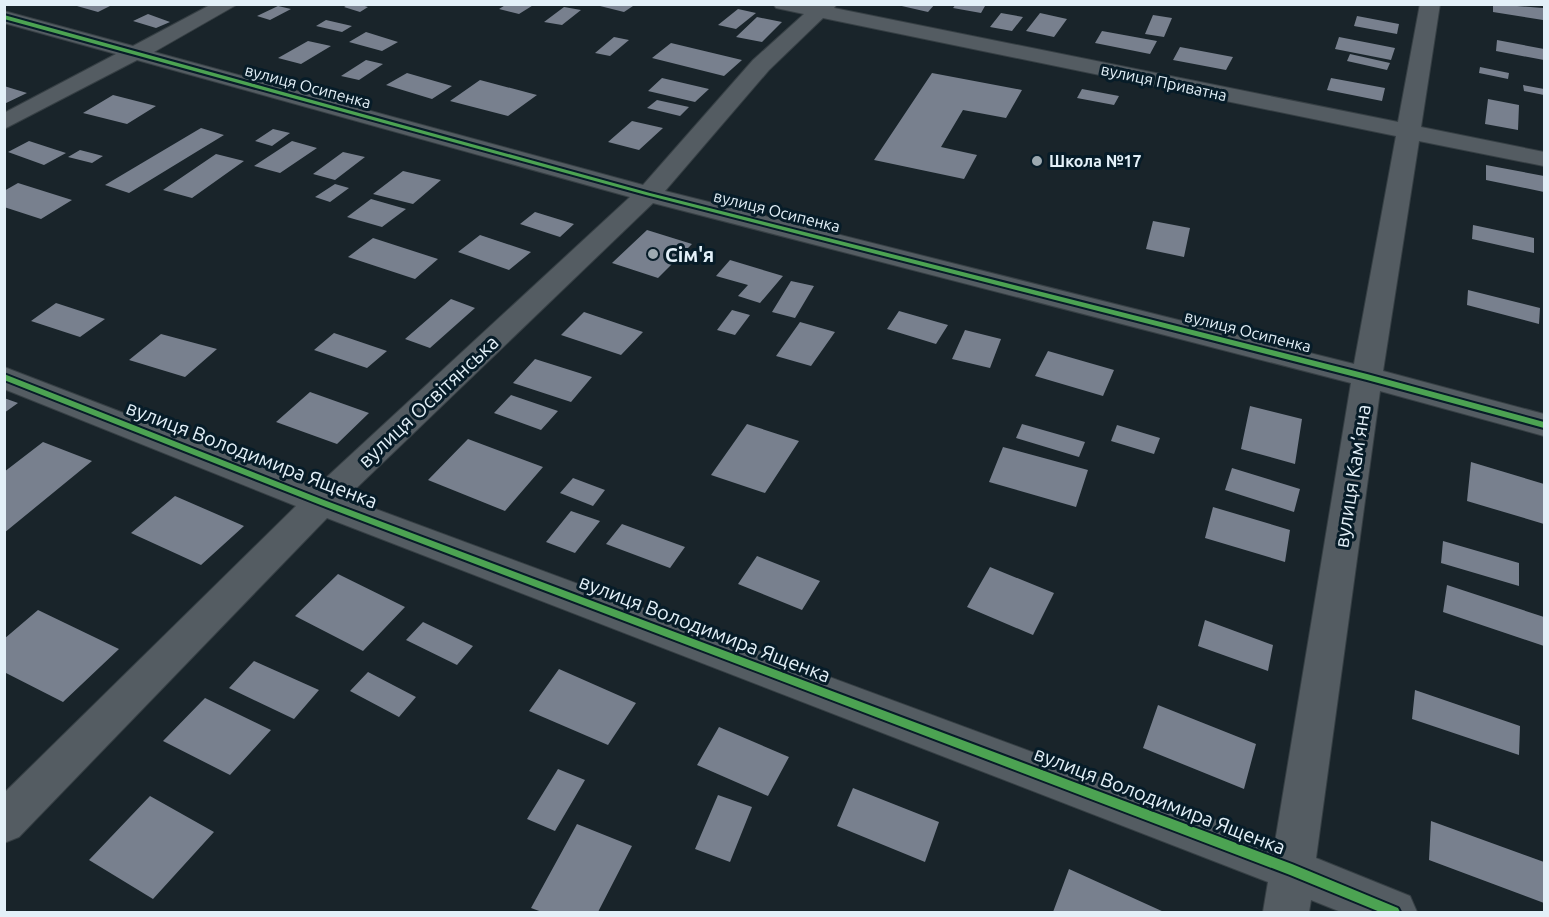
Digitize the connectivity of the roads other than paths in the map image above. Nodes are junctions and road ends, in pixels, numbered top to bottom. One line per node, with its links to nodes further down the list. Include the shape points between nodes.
1 (228, 4): 6 (street)
2 (783, 4): 4 (street, вулиця Приватна)
3 (1430, 4): 8 (street, вулиця Кам’яна)
4 (823, 8): 8 (street, вулиця Приватна); 10 (street, вулиця Освітянська, via 761,65)
5 (4, 16): 6 (street, вулиця Осипенка)
6 (132, 53): 7 (street); 10 (street, вулиця Осипенка)
7 (4, 122)
8 (1409, 132): 9 (street, вулиця Приватна); 12 (street, вулиця Кам’яна)
9 (1545, 159)
10 (648, 194): 12 (street, вулиця Осипенка); 14 (street, вулиця Освітянська)
11 (4, 376): 14 (street, вулиця Володимира Ященка)
12 (1367, 377): 13 (street, вулиця Осипенка); 16 (street, вулиця Кам’яна)
13 (1545, 425)
14 (321, 502): 15 (street, вулиця Освітянська); 16 (street, вулиця Володимира Ященка)
15 (4, 823)
16 (1292, 870): 17 (street, вулиця Кам’яна); 18 (street, вулиця Володимира Ященка)
17 (1286, 912)
18 (1394, 912)

